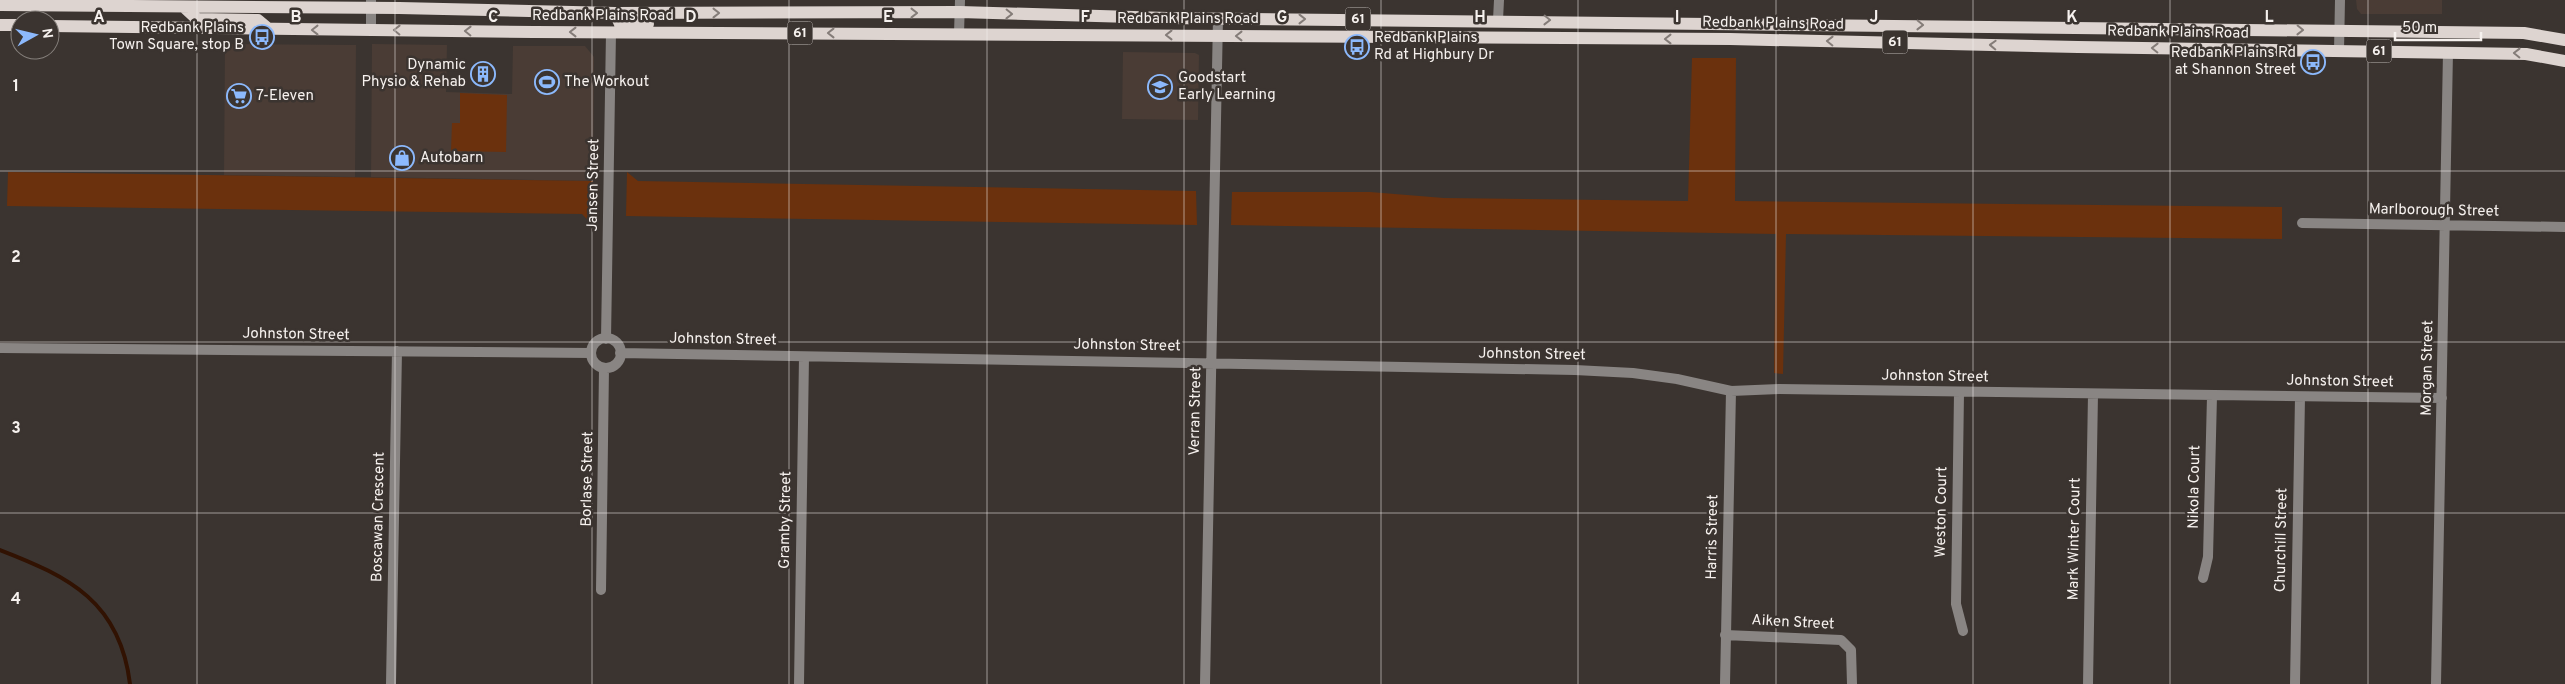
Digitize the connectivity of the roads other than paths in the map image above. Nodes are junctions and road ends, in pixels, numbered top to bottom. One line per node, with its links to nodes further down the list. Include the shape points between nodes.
1 (1499, 0): 10 (street)
2 (2340, 0): 14 (street)
3 (39, 3): 5 (main road, Redbank Plains Road / 61); 7 (main road, Redbank Plains Road / 61)
4 (371, 4): 7 (main road, Redbank Plains Road / 61); 8 (main road, Redbank Plains Road / 61); 13 (street)
5 (0, 5)
6 (960, 6): 8 (main road, Redbank Plains Road / 61, one-way to 6); 9 (main road, Redbank Plains Road / 61, one-way to 9); 17 (street)
7 (184, 7): 12 (main road, via 197,19 258,20)
8 (615, 13): 16 (main road, via 620,24 675,25)
9 (1218, 18): 10 (main road, Redbank Plains Road / 61, one-way to 10); 18 (street, Verran Street)
10 (1498, 20): 14 (main road, Redbank Plains Road / 61, one-way to 14)
11 (60, 26): 12 (main road, Redbank Plains Road / 61)
12 (270, 30): 13 (main road, Redbank Plains Road / 61, one-way to 12)
13 (371, 30): 15 (main road, Redbank Plains Road / 61, one-way to 13)
14 (2340, 31): 19 (main road, Redbank Plains Road / 61, via 2524,34); 20 (street)
15 (611, 32): 16 (main road, Redbank Plains Road / 61); 26 (street, Jansen Street)
16 (684, 33): 17 (main road, Redbank Plains Road / 61, one-way to 16)
17 (960, 34): 18 (main road, Redbank Plains Road / 61, one-way to 17)
18 (1218, 36): 20 (main road, Redbank Plains Road / 61, one-way to 18, via 1730,39); 32 (street, Verran Street)
19 (2565, 40)
20 (2339, 51): 21 (main road, Redbank Plains Road / 61)
21 (2448, 52): 22 (main road, Redbank Plains Road / 61, one-way to 21, via 2526,54); 24 (street, Morgan Street)
22 (2565, 61)
23 (2302, 223): 24 (street, Marlborough Street)
24 (2445, 227): 25 (street, Marlborough Street); 39 (street, Morgan Street)
25 (2565, 227)
26 (606, 338): 29 (street, via 595,343); 30 (street, via 616,343)
27 (0, 348): 28 (street, Johnston Street)
28 (397, 352): 29 (street, Johnston Street); 44 (street, Boscawan Crescent)
29 (591, 353): 33 (street, via 595,363)
30 (620, 353): 31 (street, Johnston Street); 33 (street, via 615,364)
31 (804, 357): 32 (street, Johnston Street); 45 (street, Gramby Street)
32 (1212, 363): 34 (street, Johnston Street, via 1634,373 1677,378); 46 (street, Verran Street)
33 (604, 368): 41 (street, Borlase Street)
34 (1731, 391): 35 (street, Johnston Street); 43 (street, Harris Street)
35 (1959, 393): 36 (street, Johnston Street); 42 (street, Weston Court, via 1956,604)
36 (2093, 394): 37 (street, Johnston Street); 49 (street, Mark Winter Court)
37 (2212, 396): 38 (street, Johnston Street); 40 (street, Nikola Court, via 2208,557)
38 (2300, 397): 39 (street, Johnston Street); 50 (street, Churchill Street)
39 (2442, 398): 51 (street, Morgan Street)
40 (2203, 578)
41 (602, 590)
42 (1964, 631)
43 (1726, 635): 47 (street, Harris Street); 48 (street, Aiken Street, via 1841,640 1851,650)
44 (391, 684)
45 (799, 684)
46 (1205, 684)
47 (1725, 684)
48 (1852, 684)
49 (2088, 684)
50 (2295, 684)
51 (2436, 684)

